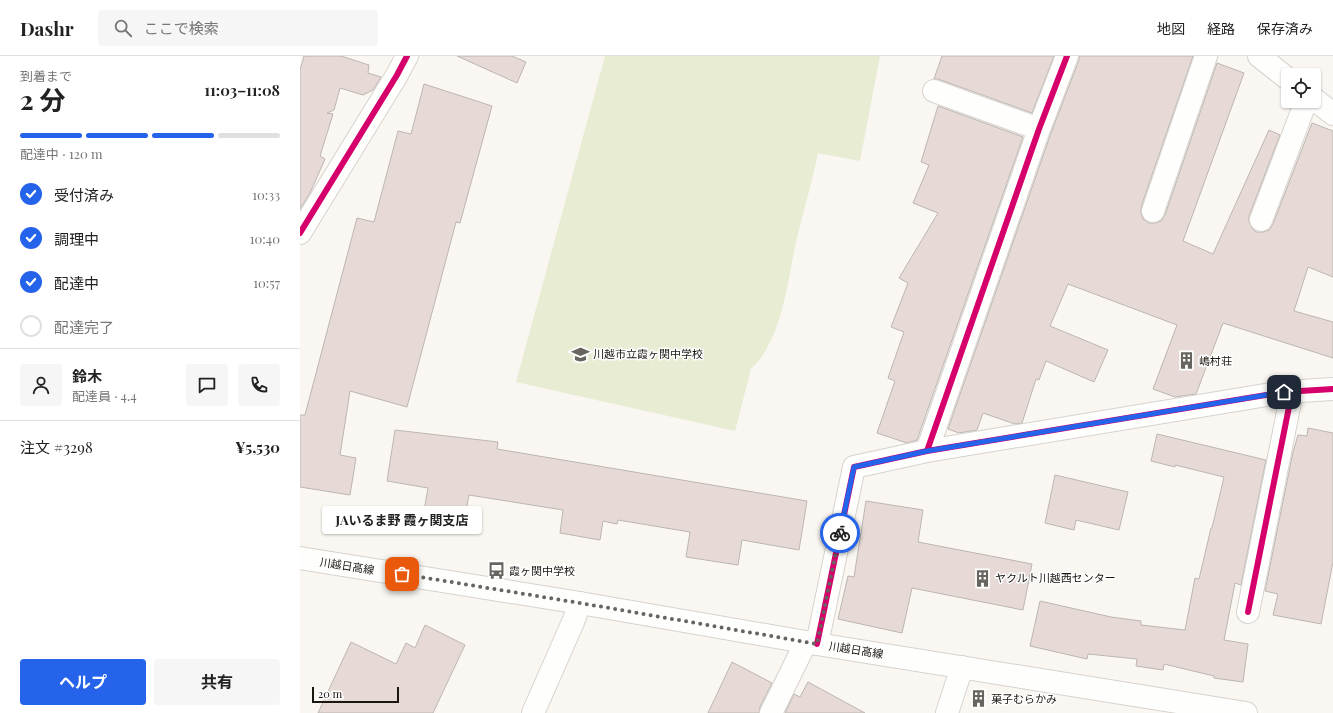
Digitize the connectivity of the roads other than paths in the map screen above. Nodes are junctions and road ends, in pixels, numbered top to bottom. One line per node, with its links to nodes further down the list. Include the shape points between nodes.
1 (407, 56): 13 (street)
2 (1067, 56): 10 (street)
3 (1206, 56): 11 (street)
4 (1259, 56): 5 (street)
5 (1281, 73)
6 (934, 91): 10 (street)
7 (1321, 105): 9 (street)
8 (1303, 108): 12 (street)
9 (1333, 114)
10 (1039, 129): 16 (street)
11 (1153, 211)
12 (1261, 220)
13 (301, 228)
14 (1333, 389): 15 (street)
15 (1292, 392): 16 (street); 19 (street)
16 (927, 451): 20 (street, via 854,467)
17 (300, 558): 18 (street, 川越日高線)
18 (580, 603): 20 (street, 川越日高線); 23 (street)
19 (1248, 612)
20 (811, 643): 21 (street, 川越日高線); 24 (street)
21 (962, 667): 22 (street, 川越日高線); 25 (street)
22 (1182, 708): 26 (street, 川越日高線)
23 (533, 713)
24 (771, 713)
25 (947, 713)
26 (1246, 713)

